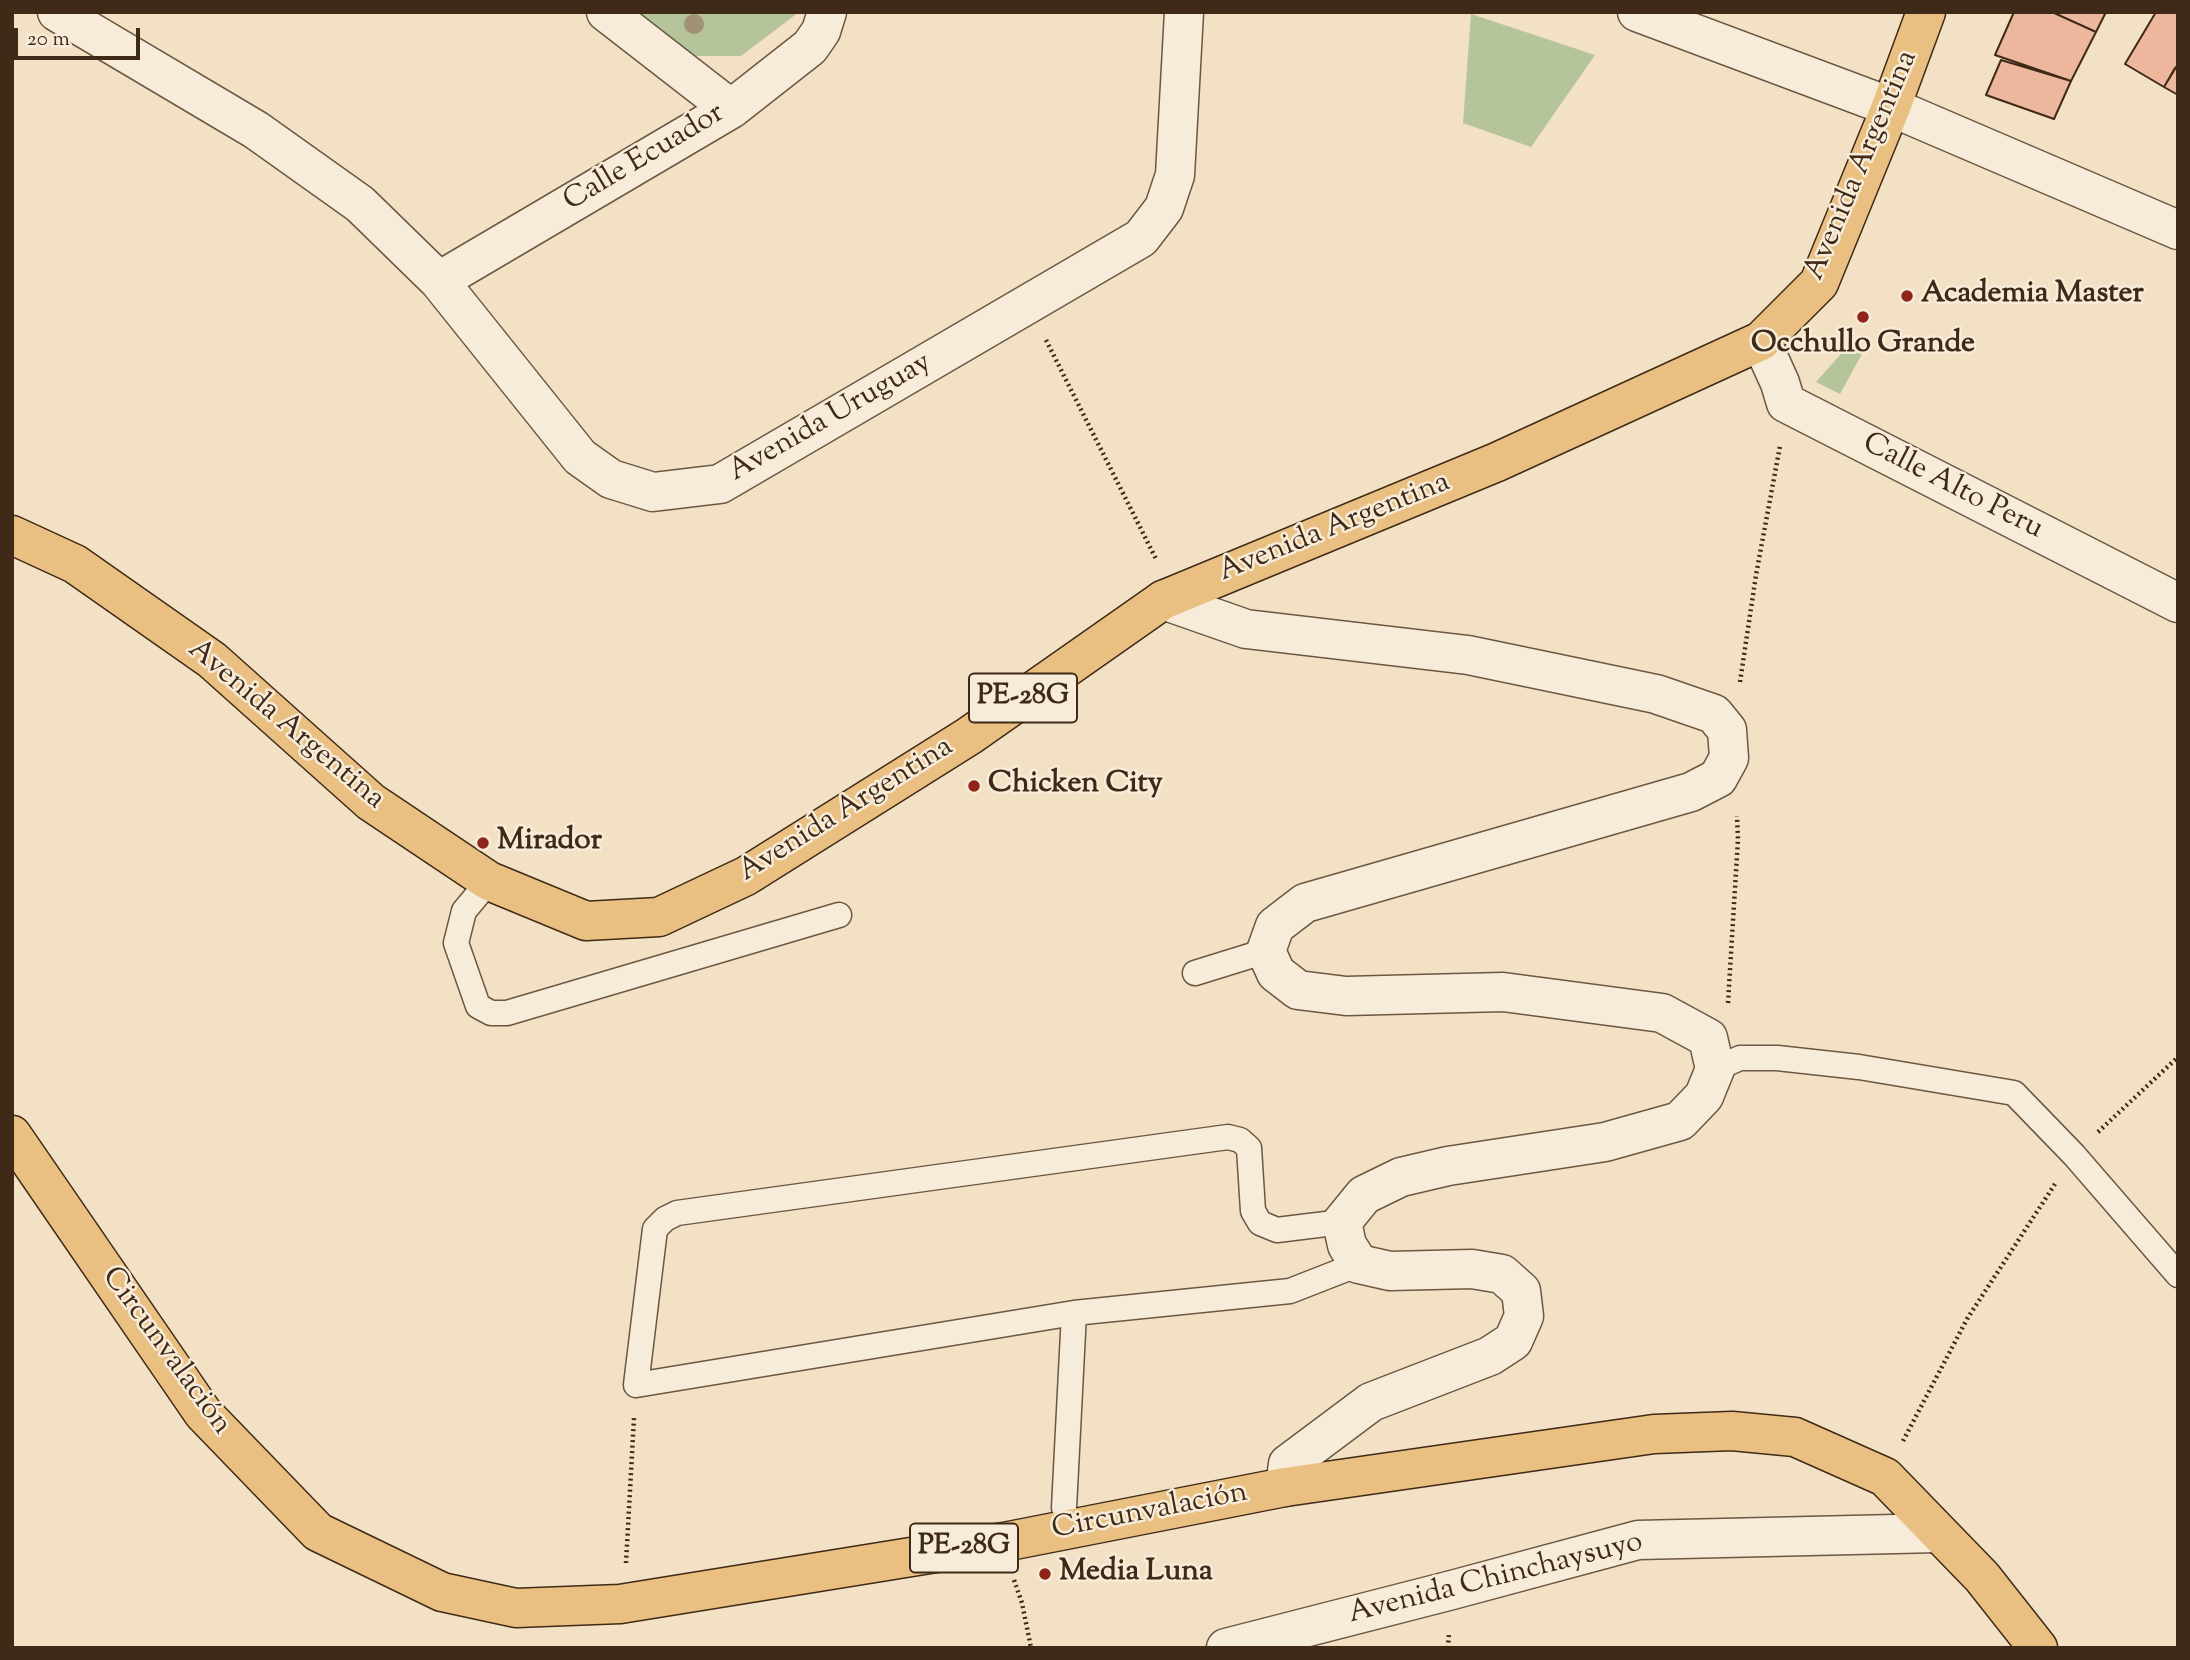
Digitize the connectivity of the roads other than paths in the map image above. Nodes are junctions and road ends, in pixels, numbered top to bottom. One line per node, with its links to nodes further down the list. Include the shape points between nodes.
1 (57, 12): 10 (street, Avenida Uruguay, via 256,130 360,204)
2 (607, 12): 8 (street)
3 (827, 12): 8 (street, Calle Ecuador, via 810,47)
4 (1184, 12): 10 (street, Avenida Uruguay, via 1175,175 1164,208 1141,238 720,484 653,492 611,479 580,457)
5 (1637, 12): 7 (street)
6 (1926, 12): 7 (highway, Avenida Argentina / PE-28G)
7 (1891, 107): 9 (street); 11 (highway, Avenida Argentina / PE-28G, via 1819,282)
8 (731, 109): 10 (street, Calle Ecuador)
9 (2178, 230)
10 (439, 281)
11 (1761, 341): 13 (highway, Avenida Argentina / PE-28G, via 1497,462); 14 (street, Calle Alto Peru, via 1786,403)
12 (12, 535): 15 (highway, Avenida Argentina / PE-28G, via 75,564 212,660 372,802)
13 (1163, 600): 15 (highway, Avenida Argentina / PE-28G, via 970,736 746,876 659,917 586,921); 17 (street, via 1246,629 1468,655 1656,694 1714,714 1727,730 1729,758 1718,778 1691,792 1305,903 1275,926)
14 (2178, 603)
15 (489, 881): 16 (lane, via 464,911 456,943 478,1006 491,1013 508,1013)
16 (839, 915)
17 (1266, 951): 18 (lane); 19 (street, via 1276,973 1298,990 1346,996 1503,992 1662,1013 1707,1038)
18 (1195, 973)
19 (1715, 1069): 21 (street, via 1703,1096 1680,1121 1605,1142 1401,1177 1364,1195); 23 (lane, via 1740,1058 1777,1059 1859,1067 2014,1093)
20 (12, 1135): 25 (highway, Circunvalación / PE-28G, via 203,1413 317,1532 442,1592 516,1608 620,1604 1003,1542)
21 (1342, 1222): 22 (street, via 1347,1245); 24 (lane, via 1277,1230 1260,1223 1253,1211 1249,1148 1228,1137 677,1213 654,1229 636,1385)
22 (1359, 1264): 24 (lane, via 1290,1291); 25 (street, via 1390,1271 1472,1269 1503,1275 1521,1291 1524,1316 1513,1341 1490,1356 1371,1402 1288,1464)
23 (2178, 1275)
24 (1074, 1313): 26 (lane)
25 (1286, 1487): 27 (highway, Circunvalación / PE-28G, via 1654,1434 1732,1431 1795,1437 1885,1477)
26 (1064, 1508)
27 (1938, 1533): 28 (highway, Circunvalación / PE-28G, via 1982,1577); 29 (street, Avenida Chinchaysuyo, via 1637,1540)
28 (2038, 1646)
29 (1226, 1648)

